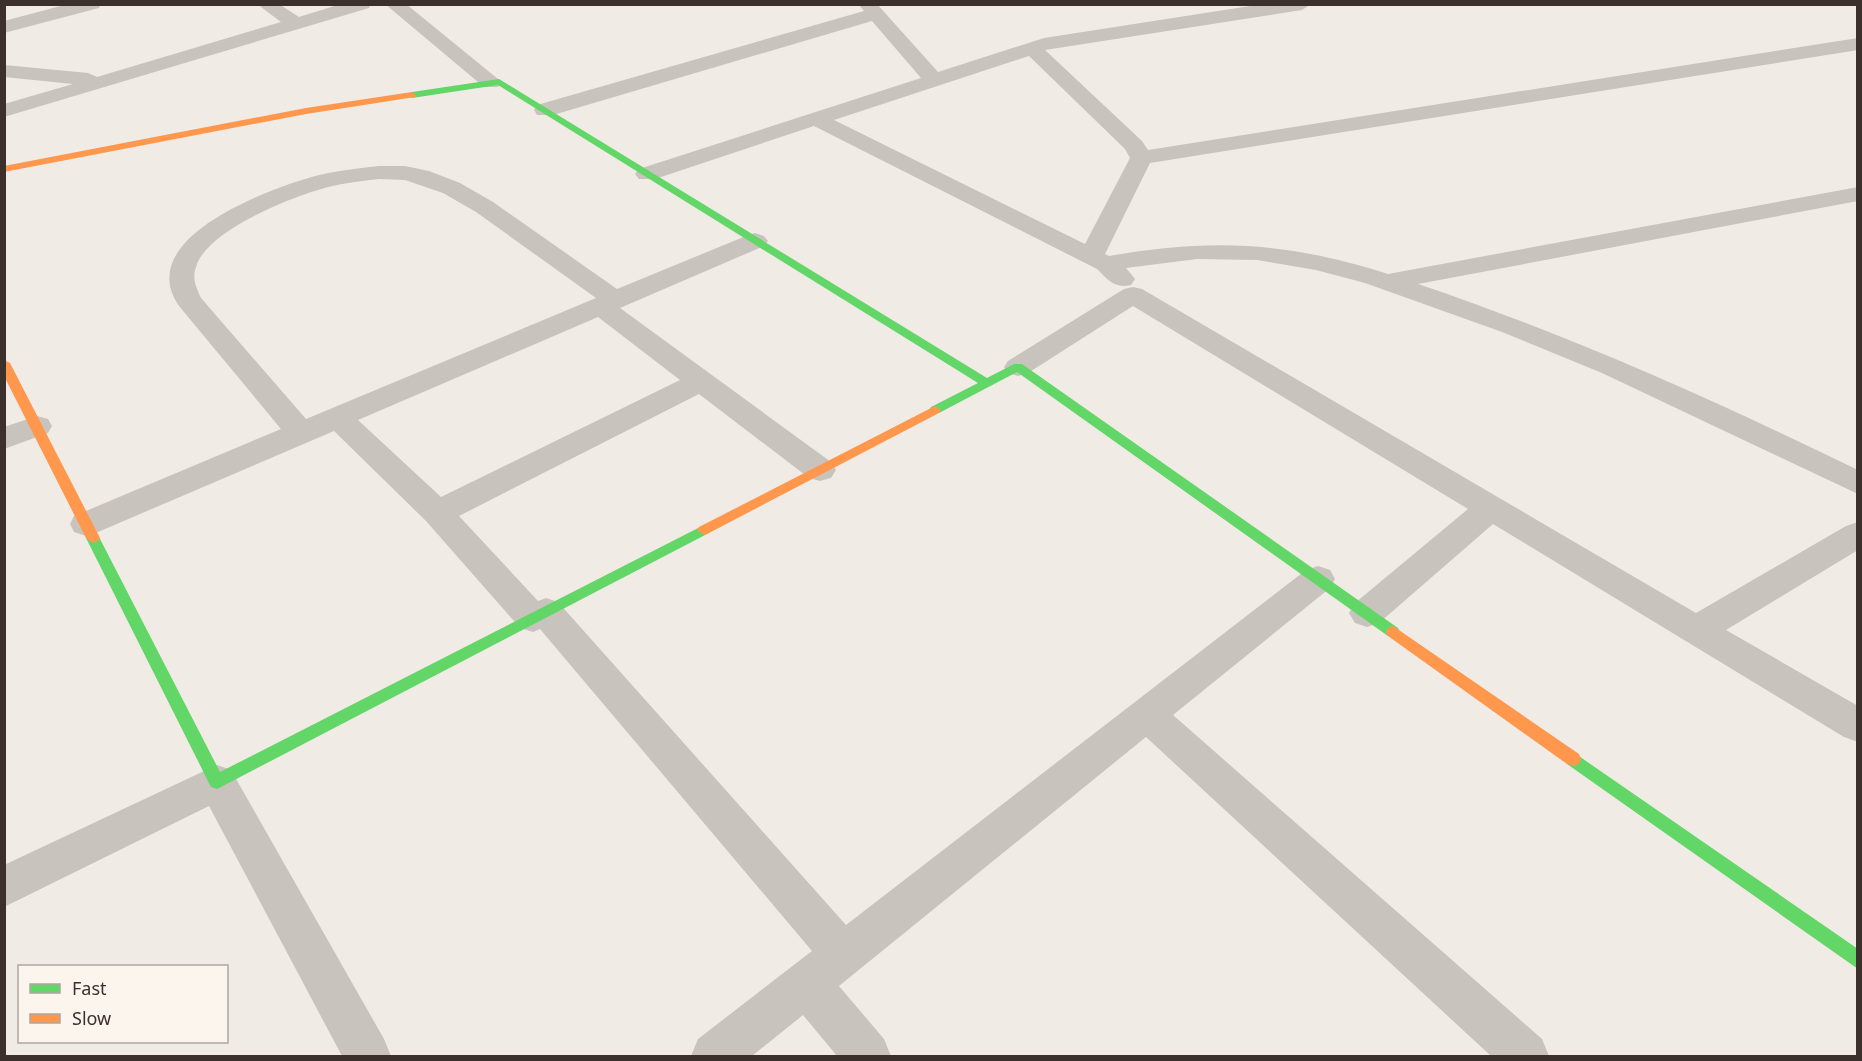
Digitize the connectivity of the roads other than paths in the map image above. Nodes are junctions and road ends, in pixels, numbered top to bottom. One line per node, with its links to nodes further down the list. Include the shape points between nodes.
1 (14, 4): 8 (street)
2 (92, 4): 8 (street)
3 (266, 4): 9 (street)
4 (362, 4): 9 (street)
5 (394, 4): 16 (street)
6 (1302, 4): 12 (street)
7 (871, 9): 14 (street); 17 (street)
8 (27, 21): 10 (street)
9 (297, 24): 15 (street)
10 (4, 27)
11 (1857, 44): 20 (street)
12 (1032, 48): 14 (street); 20 (street)
13 (4, 71): 15 (street)
14 (934, 80): 19 (street)
15 (105, 81): 18 (street)
16 (491, 83): 17 (street, via 499,82); 21 (street, via 306,111)
17 (545, 110): 22 (street)
18 (4, 111)
19 (816, 119): 22 (street); 25 (street)
20 (1141, 158): 25 (street)
21 (4, 169)
22 (647, 174): 24 (street)
23 (1857, 194): 26 (street)
24 (755, 241): 28 (street); 32 (street)
25 (1098, 260): 26 (street, via 1227,250 1334,264); 27 (street, via 1119,275)
26 (1389, 282): 38 (street, via 1609,364)
27 (1133, 295): 30 (street); 39 (street)
28 (608, 303): 31 (street); 33 (street); 35 (street, via 480,204 428,177 363,174 276,198 203,238 186,258 181,279 188,300)
29 (4, 363): 34 (street)
30 (1018, 367): 32 (street); 43 (street)
31 (701, 381): 37 (street); 40 (street)
32 (987, 383): 37 (street)
33 (338, 418): 35 (street); 40 (street)
34 (37, 426): 36 (street); 41 (street)
35 (301, 433): 41 (street)
36 (4, 439)
37 (820, 470): 45 (street)
38 (1857, 483)
39 (1491, 508): 44 (street); 46 (street)
40 (437, 513): 45 (street)
41 (86, 524): 49 (street)
42 (1857, 534): 46 (street)
43 (1318, 579): 44 (street); 47 (street)
44 (1367, 613): 52 (street)
45 (540, 615): 49 (street); 51 (street)
46 (1696, 630): 48 (street)
47 (1147, 715): 51 (street); 57 (street)
48 (1857, 726)
49 (217, 782): 50 (street); 54 (street)
50 (4, 887)
51 (844, 956): 53 (street)
52 (1857, 960)
53 (807, 984): 55 (street); 56 (street)
54 (367, 1056)
55 (715, 1056)
56 (867, 1056)
57 (1525, 1056)

